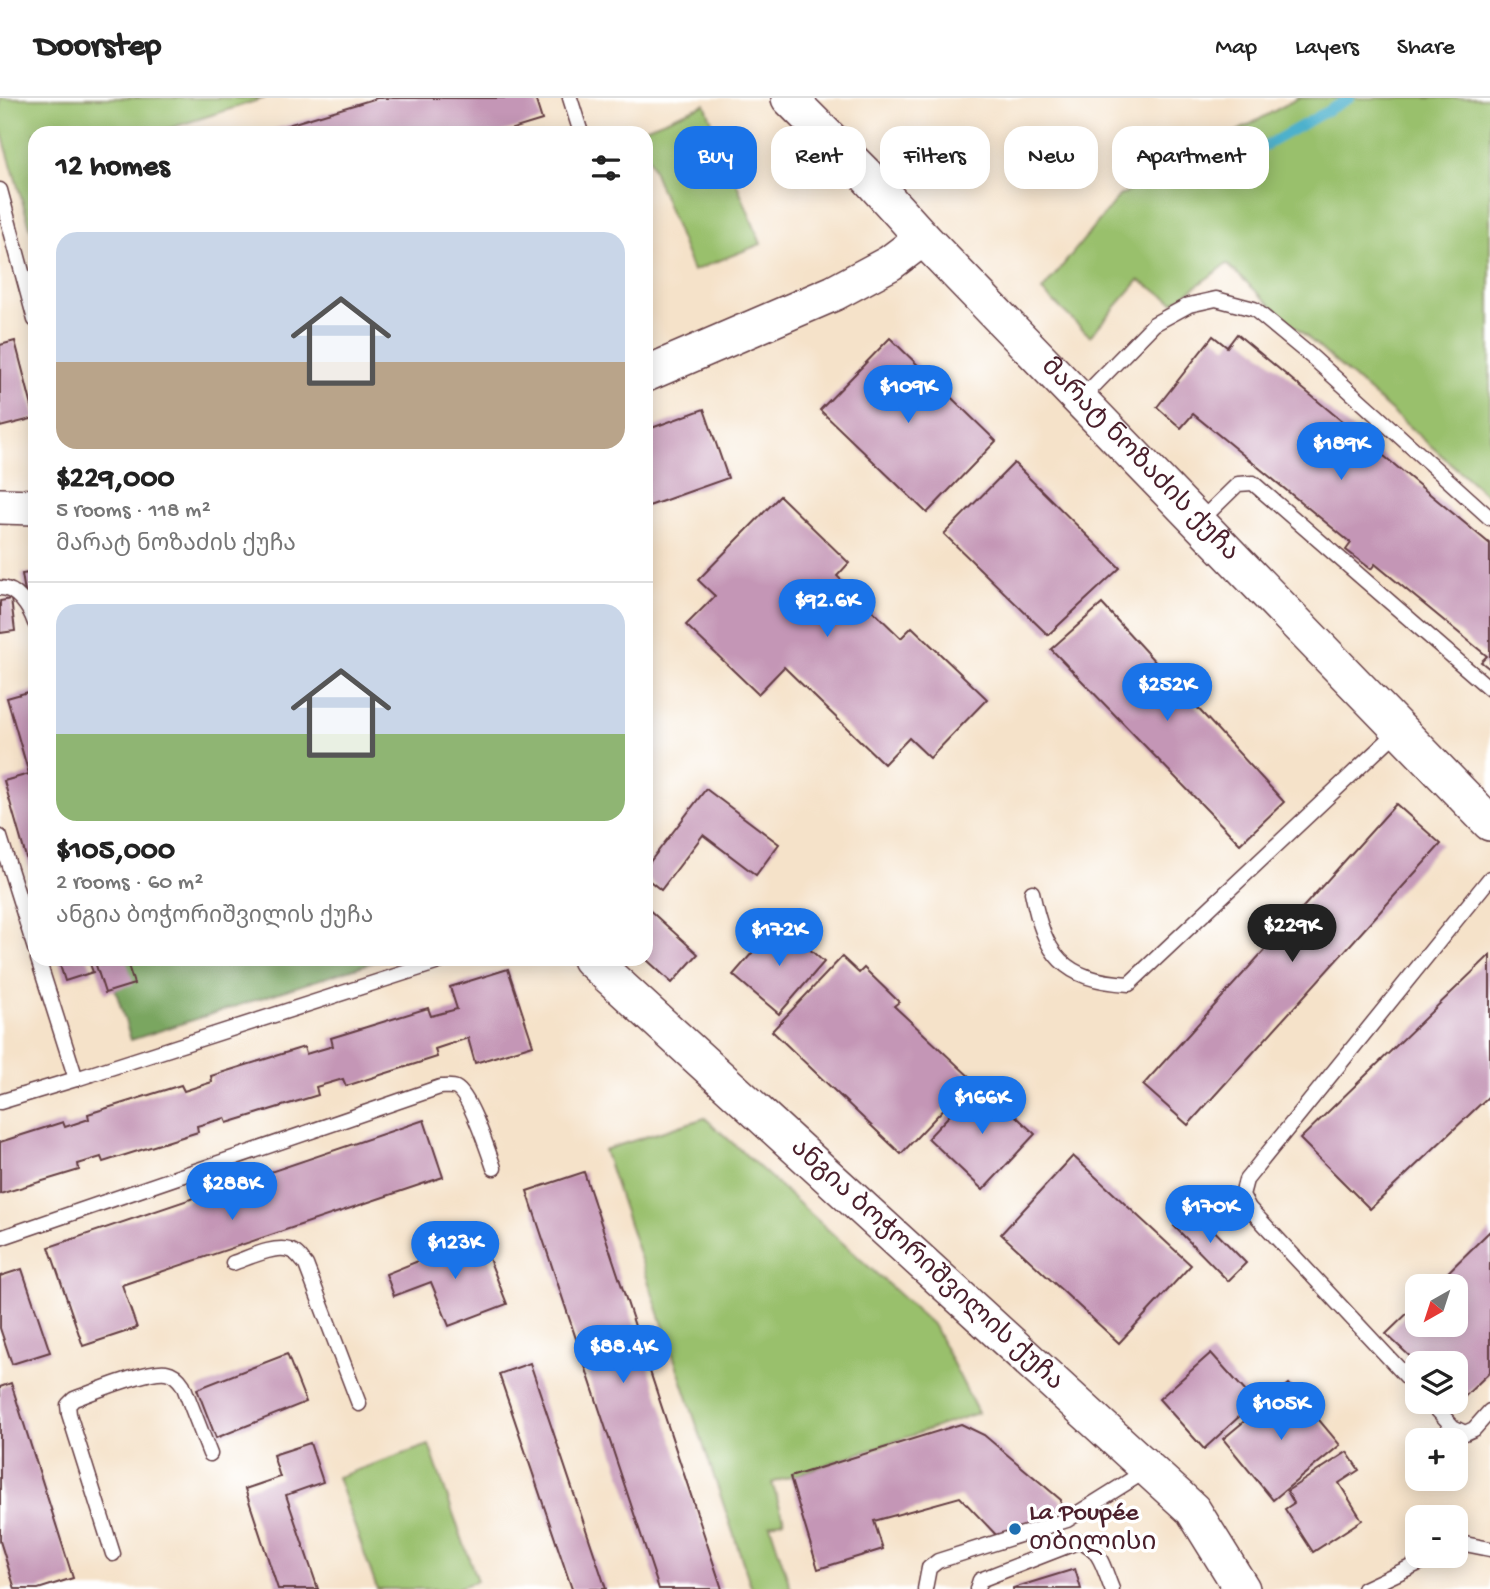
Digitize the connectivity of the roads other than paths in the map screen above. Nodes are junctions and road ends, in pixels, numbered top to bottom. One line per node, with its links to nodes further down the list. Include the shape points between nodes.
1 (570, 98): 3 (lane)
2 (789, 98): 5 (street, მარატ ნოზაძის ქუჩა)
3 (579, 126)
4 (0, 190): 6 (lane)
5 (923, 238): 7 (street, via 890,263 834,293); 8 (street, მარატ ნოზაძის ქუჩა)
6 (28, 294)
7 (653, 371)
8 (1080, 400): 11 (lane, via 1154,324 1189,305 1216,299 1254,309); 12 (street, მარატ ნოზაძის ქუჩა)
9 (0, 506): 10 (street)
10 (28, 506)
11 (1490, 518)
12 (1198, 522): 15 (lane, via 1238,484 1253,483); 16 (street, მარატ ნოზაძის ქუჩა)
13 (0, 587): 14 (lane, via 17,595)
14 (28, 609)
15 (1490, 689)
16 (1399, 730): 17 (street, მარატ ნოზაძის ქუჩა); 20 (lane, via 1129,984 1104,982 1058,959 1044,939)
17 (1490, 823)
18 (0, 837): 21 (lane)
19 (1490, 878): 30 (lane, via 1246,1180 1242,1195 1249,1208)
20 (1032, 892)
21 (28, 921)
22 (40, 966): 25 (lane)
23 (426, 966): 25 (lane)
24 (598, 966): 35 (street, ანგია ბოჭორიშვილის ქუჩა)
25 (76, 1079): 26 (lane)
26 (0, 1102)
27 (495, 1168): 28 (lane, via 464,1094 455,1087 440,1087)
28 (0, 1238)
29 (233, 1263): 31 (lane, via 277,1248 298,1255 306,1265)
30 (1405, 1375)
31 (359, 1404)
32 (1490, 1411): 33 (lane, via 1465,1433)
33 (1441, 1414)
34 (210, 1454): 38 (lane, via 183,1385 167,1372 149,1373 68,1405)
35 (1148, 1469): 40 (lane, via 1066,1520 938,1561 929,1568); 43 (street, ანგია ბოჭორიშვილის ქუჩა, via 1193,1510)
36 (1468, 1545): 37 (lane)
37 (1490, 1549)
38 (113, 1554)
39 (1409, 1568): 44 (lane)
40 (925, 1589)
41 (977, 1589): 42 (lane, via 980,1580 1080,1541 1096,1552)
42 (1112, 1589)
43 (1242, 1589)
44 (1364, 1589)

